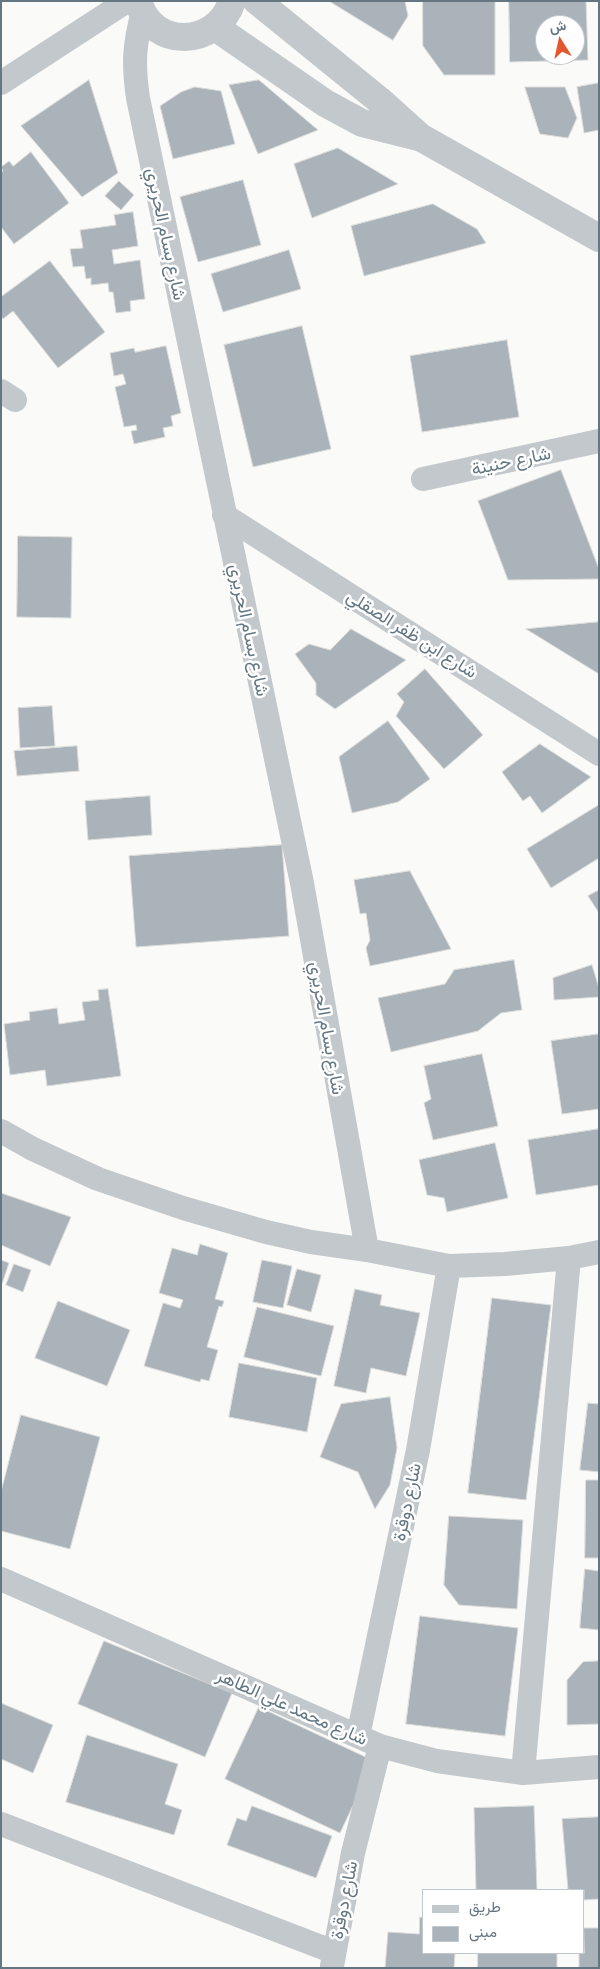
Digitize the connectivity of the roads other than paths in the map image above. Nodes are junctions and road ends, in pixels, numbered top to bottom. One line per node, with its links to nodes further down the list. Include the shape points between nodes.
1 (232, 1): 4 (street)
2 (257, 1): 6 (street)
3 (136, 5): 4 (street, via 157,28 175,36 196,36); 5 (street); 10 (street, شارع بسام الحريري, via 133,61 138,98)
4 (215, 27): 6 (street, via 332,107 362,123)
5 (1, 83)
6 (420, 137): 7 (street)
7 (599, 238)
8 (599, 441): 9 (street, شارع حنينة)
9 (424, 480)
10 (224, 515): 11 (street, شارع ابن ظفر الصقلي); 13 (street, شارع بسام الحريري, via 302,883)
11 (599, 754)
12 (1, 1131): 13 (street, via 98,1179 182,1208 266,1232)
13 (367, 1250): 16 (street)
14 (599, 1252): 15 (street)
15 (569, 1258): 16 (street); 21 (street)
16 (449, 1266): 18 (street, شارع دوقرة, via 418,1450)
17 (1, 1579): 18 (street, شارع محمد علي الطاهر)
18 (358, 1736): 19 (street, شارع محمد علي الطاهر)
19 (380, 1746): 21 (street, شارع محمد علي الطاهر, via 436,1761); 23 (street, شارع دوقرة, via 353,1853)
20 (599, 1767): 21 (street, شارع محمد علي الطاهر)
21 (523, 1773)
22 (1, 1824): 23 (street)
23 (333, 1960)

